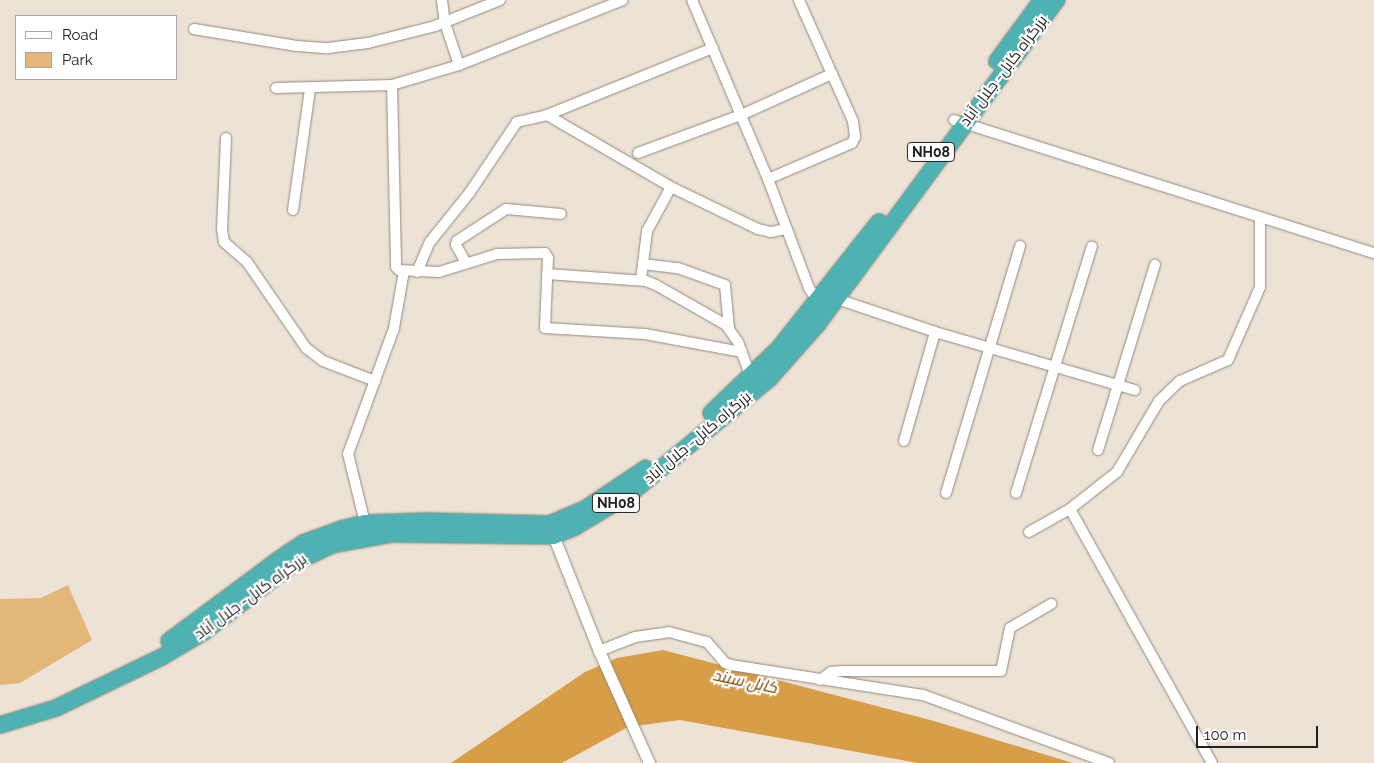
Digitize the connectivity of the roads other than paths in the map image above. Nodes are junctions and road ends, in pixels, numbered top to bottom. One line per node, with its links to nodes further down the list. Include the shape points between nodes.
1 (442, 0): 8 (street)
2 (500, 0): 8 (street)
3 (692, 0): 10 (street)
4 (799, 0): 12 (street)
5 (1042, 0): 18 (highway, بزرگراه کابل- جلال آباد / NH08)
6 (1057, 0): 18 (highway, بزرگراه کابل- جلال آباد / NH08)
7 (620, 1): 11 (street)
8 (445, 23): 9 (street, via 368,43 328,48); 11 (street)
9 (194, 29)
10 (712, 48): 16 (street); 17 (street)
11 (459, 65): 13 (street)
12 (832, 74): 17 (street); 21 (street, via 853,120 854,140)
13 (392, 85): 15 (street); 33 (street, via 396,267)
14 (276, 88): 15 (street)
15 (310, 89): 23 (street)
16 (547, 115): 22 (street); 34 (street, via 517,122 470,192 430,242)
17 (741, 115): 20 (street); 21 (street)
18 (960, 122): 25 (street); 37 (highway, بزرگراه کابل- جلال آباد / NH08); 38 (highway, بزرگراه کابل- جلال آباد / NH08)
19 (226, 138): 45 (street, via 224,242 247,262 306,348 323,361)
20 (638, 153)
21 (768, 179): 26 (street)
22 (671, 187): 26 (street, via 758,228 771,232); 31 (street, via 647,232)
23 (293, 210)
24 (561, 214): 30 (street, via 506,209 457,241 456,248)
25 (1260, 218): 29 (street); 52 (street, via 1260,288 1228,360 1180,381 1159,401 1117,472)
26 (787, 229): 38 (street, via 809,288)
27 (1020, 246): 41 (street)
28 (1092, 246): 43 (street)
29 (1374, 253)
30 (466, 263): 34 (street, via 440,272); 35 (street, via 497,254 545,253 548,258)
31 (643, 264): 36 (street); 39 (street, via 678,268 725,285)
32 (1155, 265): 46 (street)
33 (404, 271): 34 (street); 45 (street, via 394,328)
34 (417, 272)
35 (547, 274): 36 (street); 42 (street, via 545,328 644,334)
36 (641, 280): 39 (street, via 664,288)
37 (837, 299): 40 (street); 54 (highway, بزرگراه کابل- جلال آباد / NH08, via 770,378 630,494 575,527)
38 (818, 302): 44 (highway, بزرگراه کابل- جلال آباد / NH08)
39 (729, 328): 42 (street)
40 (935, 332): 41 (street); 48 (street)
41 (990, 347): 43 (street); 50 (street)
42 (742, 352): 44 (street)
43 (1053, 366): 46 (street); 51 (street)
44 (751, 378): 54 (highway, بزرگراه کابل- جلال آباد / NH08, via 644,470)
45 (375, 381): 53 (street, via 352,435 348,454)
46 (1118, 385): 47 (street); 49 (street)
47 (1136, 390)
48 (904, 441)
49 (1098, 450)
50 (946, 493)
51 (1016, 493)
52 (1070, 509): 55 (street); 64 (street)
53 (365, 524): 54 (highway, بزرگراه کابل- جلال آباد / NH08, via 428,521); 59 (highway, بزرگراه کابل- جلال آباد / NH08, via 303,543 167,642)
54 (551, 530): 57 (street); 59 (highway, بزرگراه کابل- جلال آباد / NH08, via 392,534 332,545 294,563 204,632 162,657)
55 (1029, 532)
56 (1051, 604): 58 (street, via 1010,628 1001,671 843,671 831,672)
57 (599, 651): 58 (street, via 635,637 669,632 707,642 725,663 731,665); 62 (street)
58 (820, 680): 63 (street, via 922,694)
59 (53, 703): 60 (highway, بزرگراه کابل- جلال آباد / NH08); 61 (highway, بزرگراه کابل- جلال آباد / NH08)
60 (0, 714)
61 (0, 725)
62 (648, 762)
63 (1109, 763)
64 (1212, 763)

